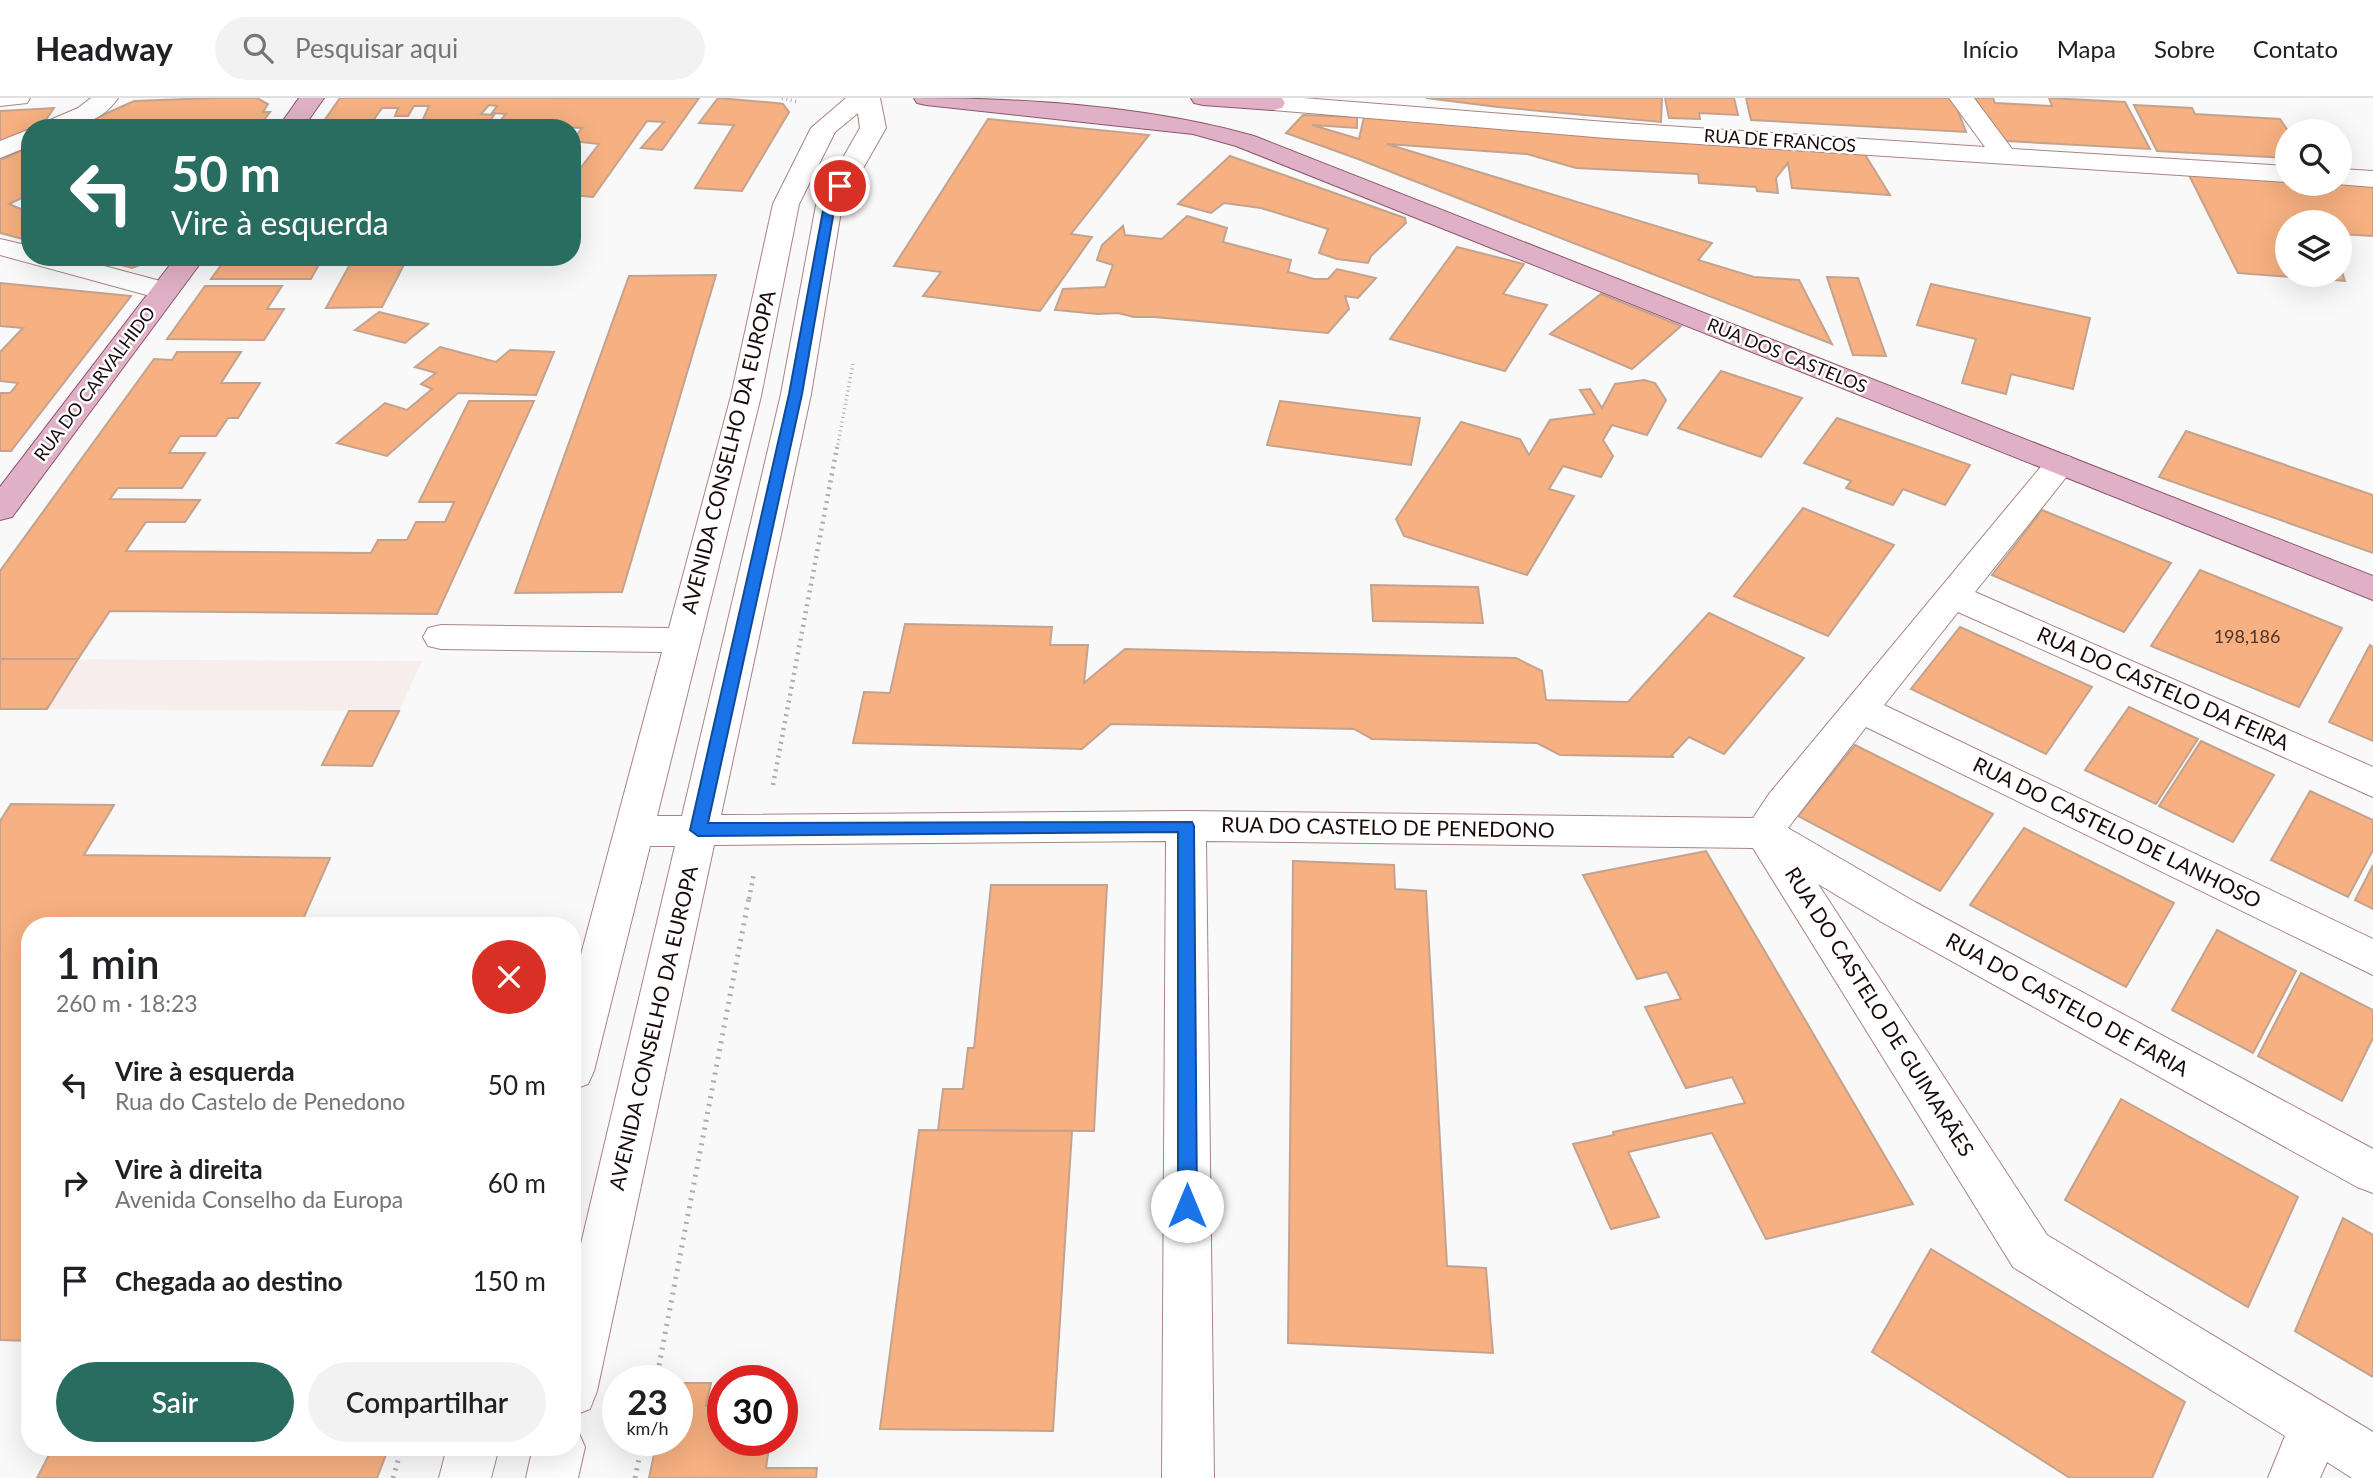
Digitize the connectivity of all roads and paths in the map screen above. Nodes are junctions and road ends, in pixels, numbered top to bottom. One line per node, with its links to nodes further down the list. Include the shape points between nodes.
1 (18, 98): 8 (street)
2 (106, 98): 11 (street)
3 (312, 98): 12 (main road)
4 (861, 98): 32 (street, AVENIDA CONSELHO DA EUROPA, via 824,128 786,204 746,396)
5 (868, 98): 37 (street, AVENIDA CONSELHO DA EUROPA, via 873,128 829,205 796,394)
6 (926, 98): 13 (main road, RUA DOS CASTELOS)
7 (1961, 98): 17 (street)
8 (0, 99)
9 (1210, 99): 10 (main road); 13 (main road, via 1213,117)
10 (1273, 103): 15 (main road); 17 (street, RUA DE FRANCOS)
11 (73, 119)
12 (297, 119)
13 (1195, 127): 15 (main road, RUA DOS CASTELOS)
14 (21, 141): 16 (street)
15 (1245, 141): 27 (main road, RUA DOS CASTELOS)
16 (0, 150)
17 (2004, 155): 18 (street, RUA DE FRANCOS)
18 (2275, 173)
19 (2352, 178): 20 (street)
20 (2373, 179)
21 (0, 247): 22 (street)
22 (21, 253)
23 (72, 266): 25 (street)
24 (184, 266): 25 (main road, RUA DO CARVALHIDO)
25 (165, 291): 28 (main road, RUA DO CARVALHIDO)
26 (853, 363): 35 (path)
27 (2060, 464): 29 (main road, RUA DOS CASTELOS); 30 (street)
28 (0, 510)
29 (2373, 589)
30 (1954, 596): 33 (street); 34 (street, RUA DO CASTELO DA FEIRA)
31 (441, 637): 32 (street)
32 (683, 640): 38 (street, AVENIDA CONSELHO DA EUROPA)
33 (1861, 709): 39 (street); 41 (street, RUA DO CASTELO DE LANHOSO)
34 (2373, 783)
35 (772, 788)
36 (1186, 826): 37 (street, RUA DO CASTELO DE PENEDONO); 39 (street, RUA DO CASTELO DE PENEDONO); 56 (street)
37 (698, 830): 38 (street, RUA DO CASTELO DE PENEDONO); 44 (street, AVENIDA CONSELHO DA EUROPA)
38 (634, 831): 42 (street, AVENIDA CONSELHO DA EUROPA)
39 (1764, 833): 43 (street, RUA DO CASTELO DE FARIA, via 1900,913); 46 (street, RUA DO CASTELO DE GUIMARÃES, via 2030,1251)
40 (756, 863): 45 (path)
41 (2373, 958)
42 (581, 1036)
43 (2373, 1172)
44 (581, 1351)
45 (659, 1365)
46 (2315, 1427): 51 (street, RUA DO CASTELO DE GUIMARÃES); 57 (street)
47 (399, 1456): 52 (path)
48 (471, 1456): 53 (street)
49 (557, 1456): 54 (street)
50 (640, 1456): 55 (path)
51 (2373, 1461)
52 (393, 1478)
53 (465, 1478)
54 (552, 1478)
55 (635, 1478)
56 (1188, 1478)
57 (2294, 1478)

